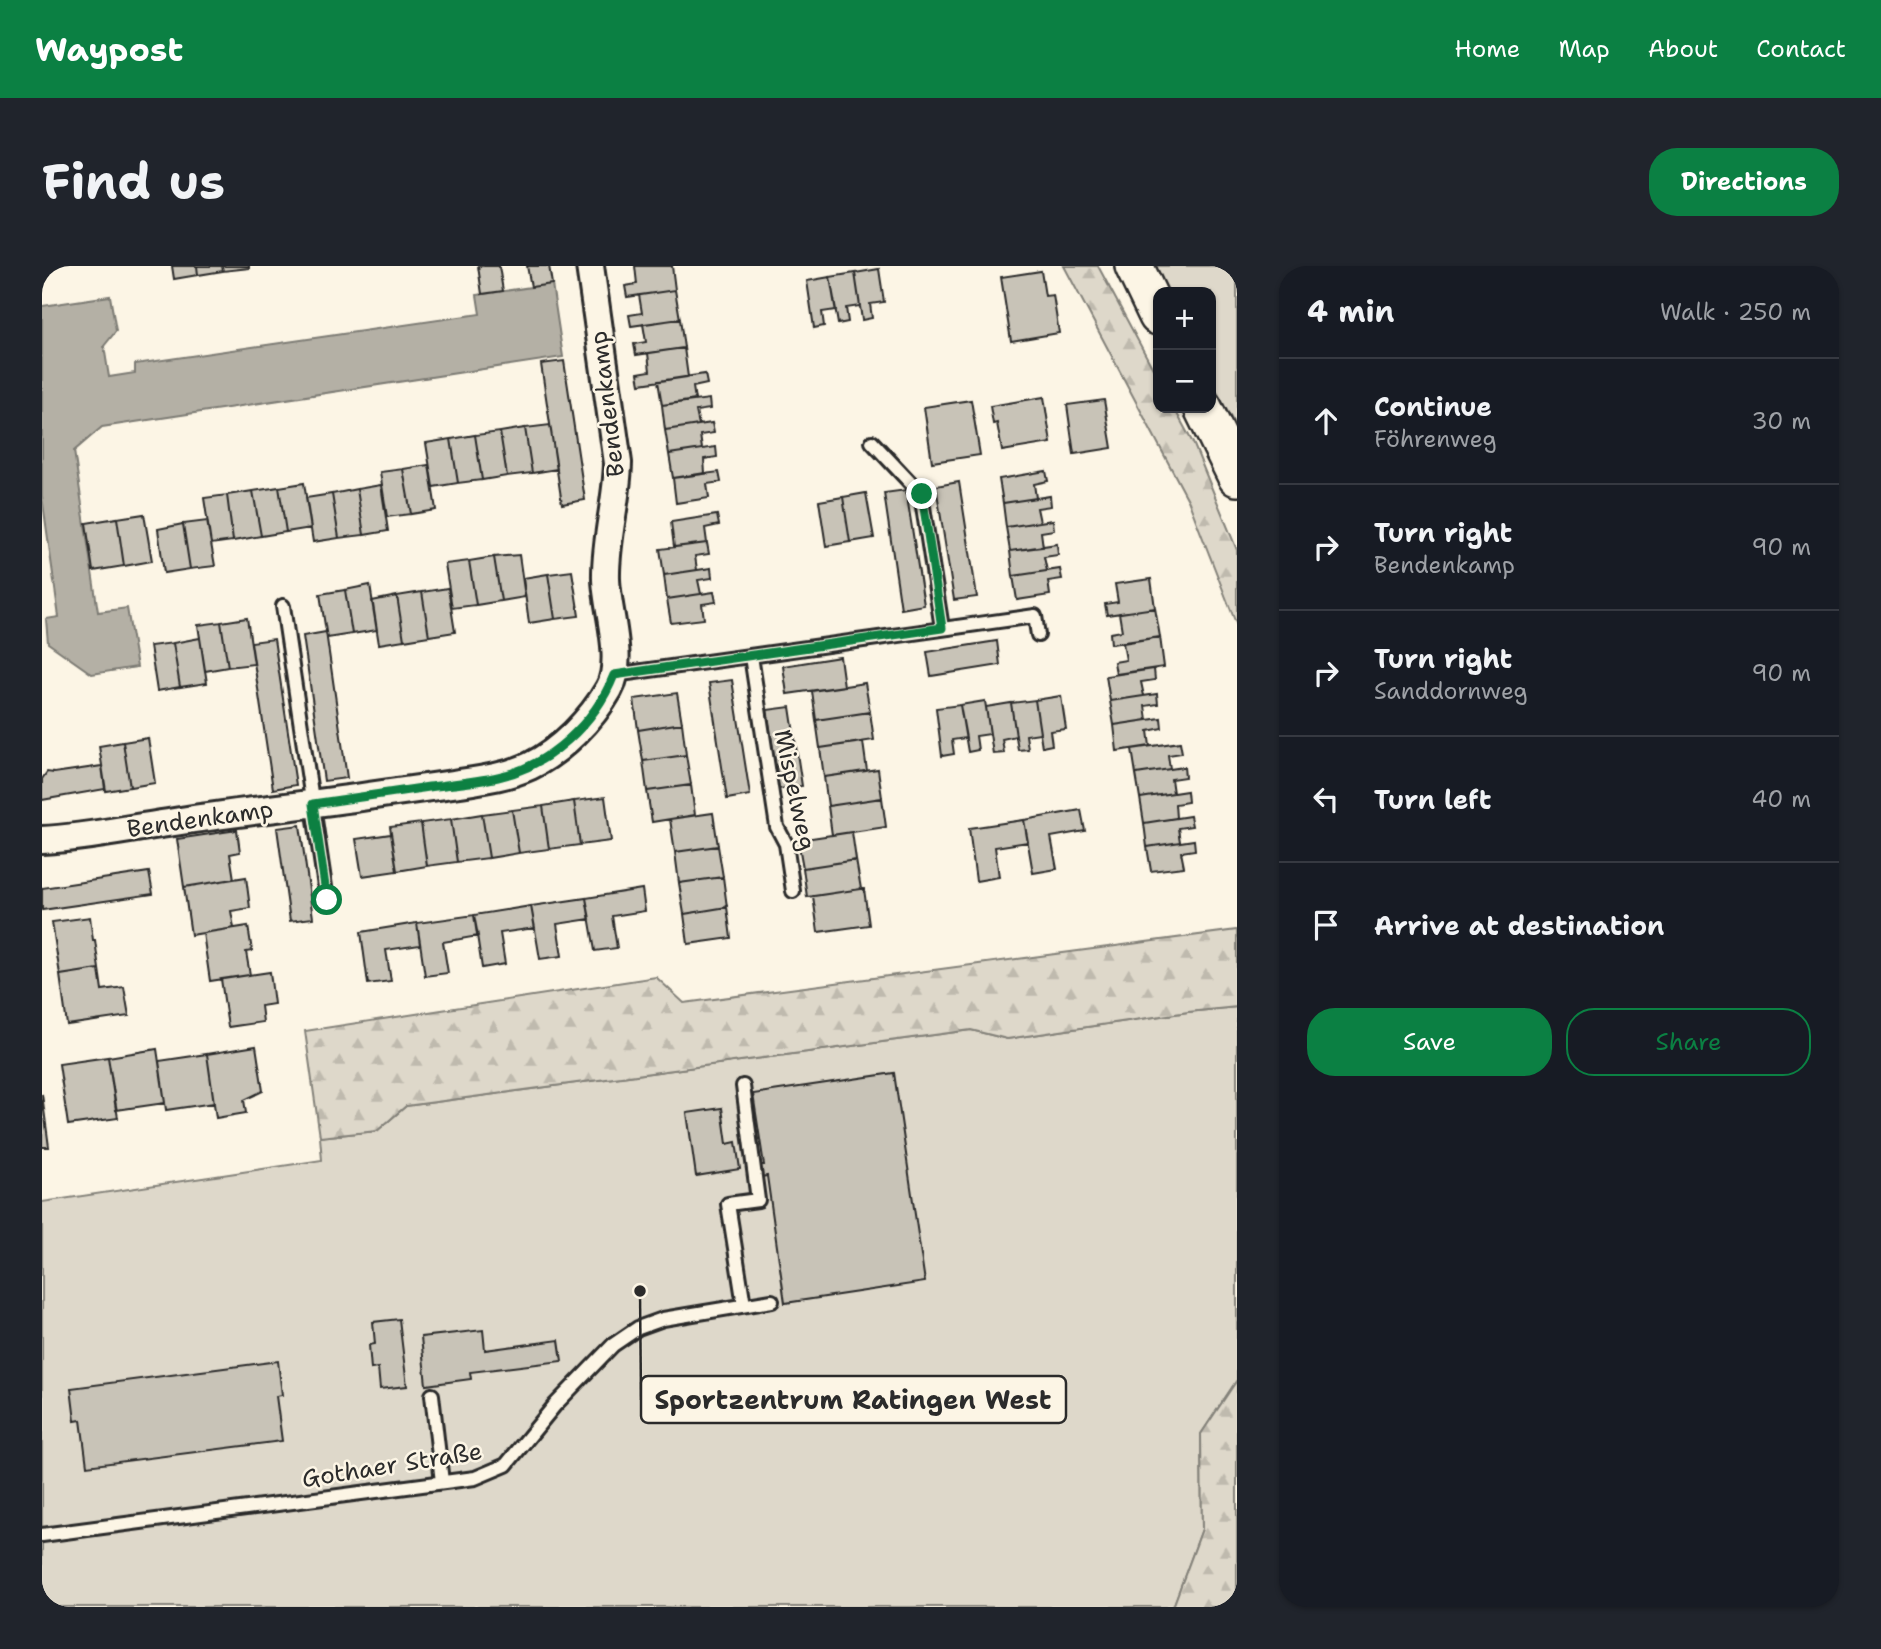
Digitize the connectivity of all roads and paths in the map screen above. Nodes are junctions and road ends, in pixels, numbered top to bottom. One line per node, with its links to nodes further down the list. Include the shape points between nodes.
1 (590, 266): 11 (street, Bendenkamp, via 618,463 606,556)
2 (1134, 266): 3 (main road)
3 (1153, 306)
4 (1205, 413): 6 (main road)
5 (872, 442): 8 (lane, via 922,494)
6 (1237, 477)
7 (283, 606): 12 (lane)
8 (942, 628): 9 (lane, via 1035,616); 10 (lane)
9 (1038, 635)
10 (751, 656): 11 (lane); 14 (lane, Mispelweg, via 777,827 786,844)
11 (614, 675): 12 (street, Bendenkamp, via 581,728 531,766 500,777)
12 (313, 804): 13 (street, Bendenkamp); 15 (lane)
13 (42, 841)
14 (793, 891)
15 (327, 900)
16 (743, 1086): 18 (lane, via 758,1200 728,1205)
17 (772, 1301): 18 (lane, Gothaer Straße)
18 (744, 1306): 20 (lane, Gothaer Straße, via 638,1328 613,1345 555,1405 506,1465 475,1478)
19 (432, 1395): 20 (lane)
20 (442, 1482): 21 (lane, Gothaer Straße)
21 (42, 1535)

